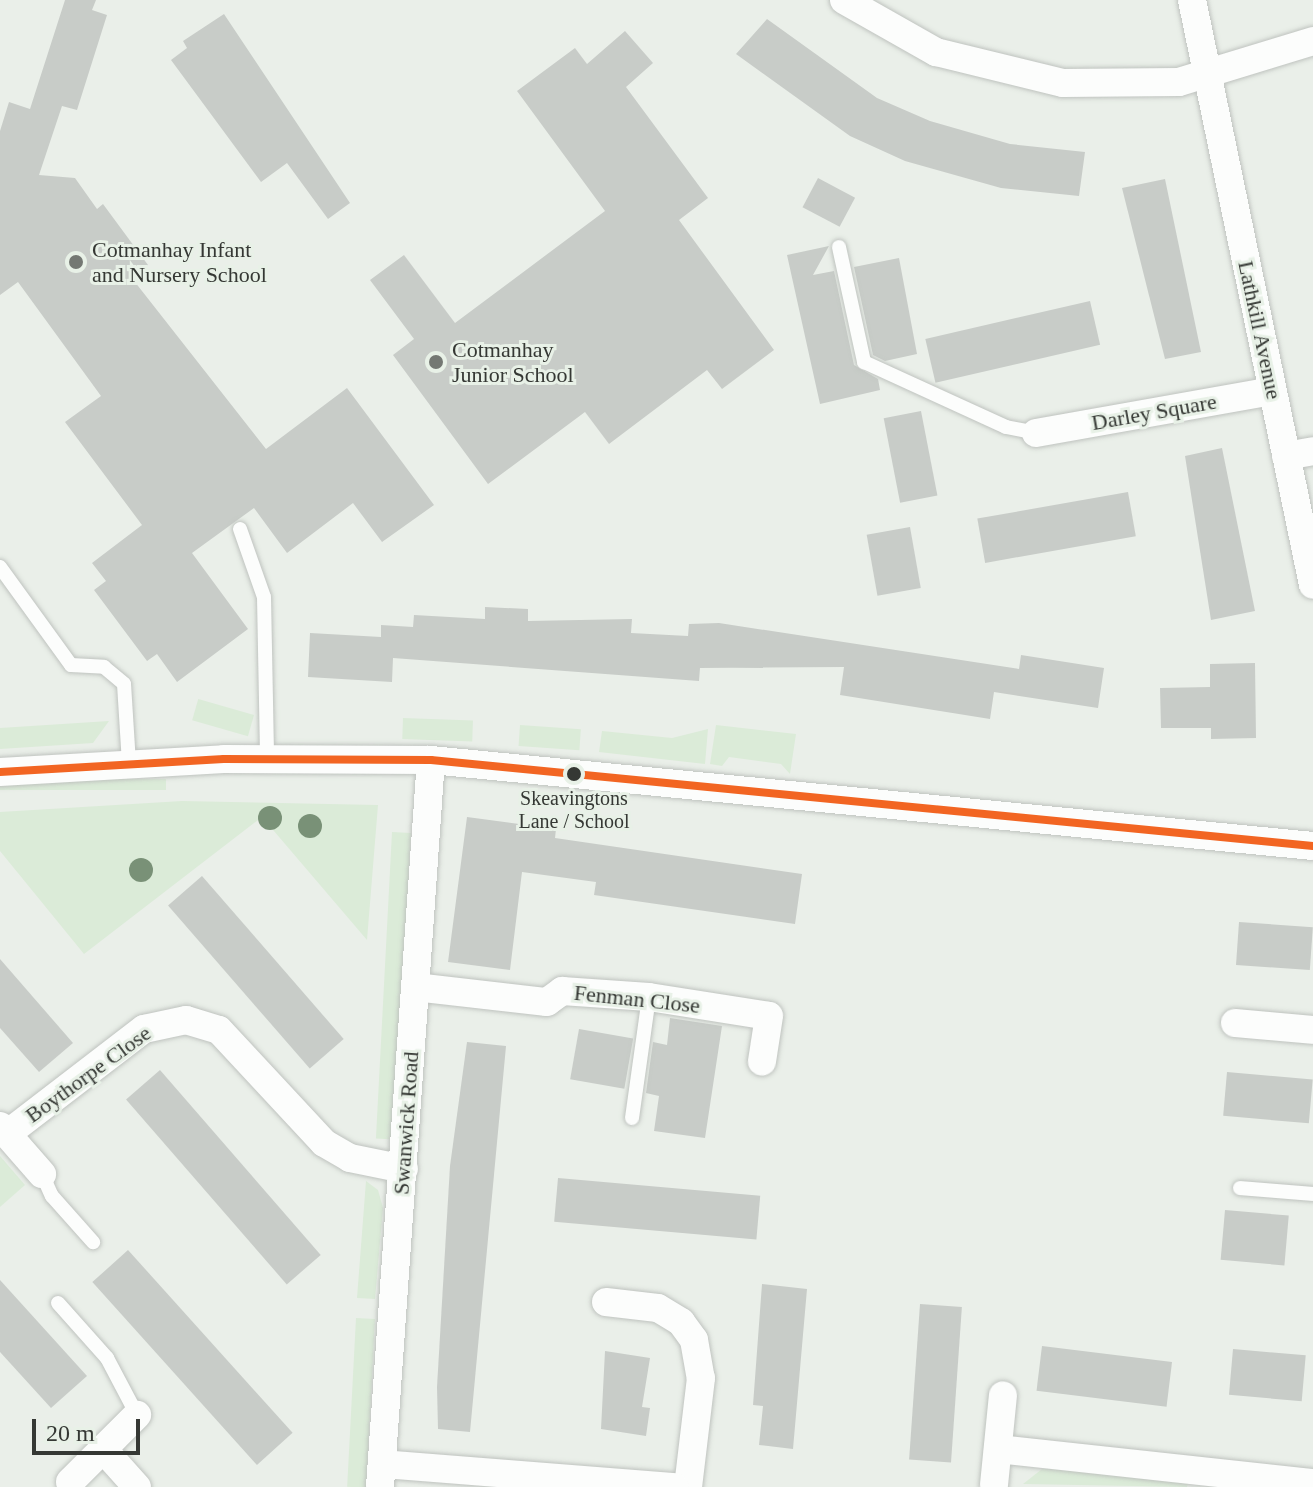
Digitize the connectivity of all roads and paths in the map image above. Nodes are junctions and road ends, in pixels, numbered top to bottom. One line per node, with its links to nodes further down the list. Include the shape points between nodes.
1 (844, 0): 4 (street, via 936,52 1018,76 1111,85)
2 (1192, 0): 4 (street, Lathkill Avenue)
3 (1313, 41): 4 (street)
4 (1207, 76): 6 (street, Lathkill Avenue)
5 (839, 247): 7 (lane, via 864,362 1006,427)
6 (1272, 391): 7 (street, Darley Square); 8 (street, Lathkill Avenue)
7 (1036, 433)
8 (1299, 453): 11 (street, Lathkill Avenue)
9 (240, 529): 12 (lane, via 264,597)
10 (0, 567): 14 (lane, via 71,665 104,667 124,684)
11 (1313, 585)
12 (267, 758): 13 (street); 14 (street)
13 (431, 760): 16 (street); 17 (street, Swanwick Road)
14 (129, 763): 15 (street)
15 (0, 772)
16 (1313, 846)
17 (415, 987): 18 (street, Fenman Close, via 547,1002 562,991 630,1000); 24 (street, Swanwick Road)
18 (649, 997): 21 (street, Fenman Close, via 769,1016); 22 (lane)
19 (1235, 1023): 20 (street)
20 (1313, 1030)
21 (762, 1061)
22 (632, 1118)
23 (3, 1130): 24 (street, Boythorpe Close, via 144,1029 186,1020 219,1030 324,1143 350,1158); 25 (street, Boythorpe Close)
24 (404, 1169): 35 (street, Swanwick Road)
25 (42, 1174): 28 (lane, Boythorpe Close, via 52,1196)
26 (1240, 1188): 27 (lane)
27 (1313, 1194)
28 (93, 1242)
29 (606, 1302): 41 (street, via 658,1308 681,1322 694,1340 701,1378)
30 (58, 1303): 32 (lane, via 107,1358)
31 (1003, 1395): 34 (street)
32 (137, 1415): 33 (street)
33 (103, 1449): 36 (street); 39 (street)
34 (998, 1449): 37 (street); 38 (street)
35 (381, 1475): 40 (street)
36 (70, 1482)
37 (1313, 1483)
38 (994, 1485)
39 (137, 1487)
40 (674, 1487)
41 (688, 1487)

